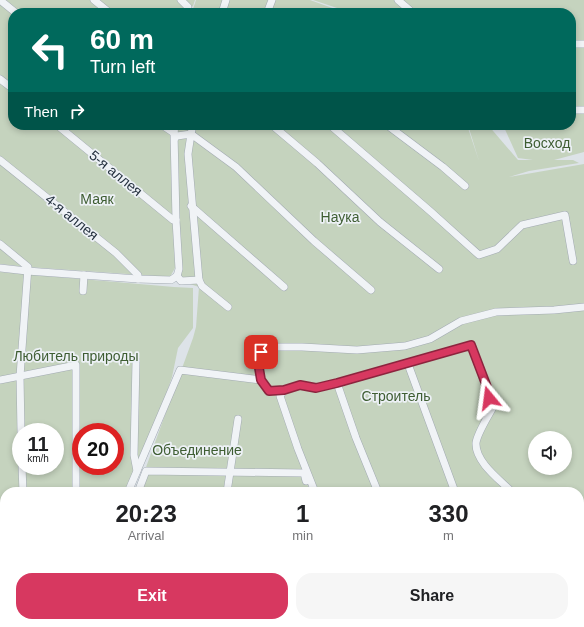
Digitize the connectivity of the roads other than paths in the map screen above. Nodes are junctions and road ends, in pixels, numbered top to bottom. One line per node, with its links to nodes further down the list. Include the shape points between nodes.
1 (0, 0): 5 (street)
2 (94, 0): 6 (street)
3 (181, 0): 7 (street)
4 (398, 0): 8 (street)
5 (10, 8)
6 (104, 8)
7 (188, 8)
8 (407, 8)
9 (0, 79): 10 (street)
10 (8, 85)
11 (63, 130): 23 (street, 5-я аллея)
12 (167, 130): 19 (street)
13 (175, 130): 19 (street)
14 (192, 130): 18 (street)
15 (278, 130): 27 (street, via 380,222)
16 (336, 130): 25 (street, via 479,255 497,249 522,225 565,215)
17 (394, 130): 21 (street)
18 (191, 134): 19 (street); 22 (street, via 188,154); 34 (street, via 236,167 314,241)
19 (174, 136): 23 (street)
20 (0, 160): 31 (street, 4-я аллея, via 116,253 138,275)
21 (465, 186)
22 (191, 206): 32 (street); 33 (street)
23 (176, 220): 30 (street, via 179,269)
24 (0, 244): 28 (street, via 28,268)
25 (573, 261)
26 (0, 268): 28 (street)
27 (439, 268)
28 (27, 271): 29 (street); 40 (street)
29 (84, 275): 31 (street); 35 (street)
30 (177, 276): 31 (street, via 171,280); 32 (street, via 181,281)
31 (138, 279)
32 (199, 280): 37 (street, via 202,286)
33 (284, 288)
34 (371, 290)
35 (83, 291)
36 (584, 306): 42 (street, via 496,312 461,321 430,339 405,346 357,350 278,347 261,352 257,356)
37 (228, 307)
38 (136, 361): 47 (street, via 134,455)
39 (408, 364): 43 (street); 58 (street); 59 (street, via 471,345 487,387 492,410 476,443 480,460)
40 (20, 376): 41 (street); 46 (street); 51 (street, via 76,365)
41 (0, 380)
42 (261, 380): 44 (street, via 269,391); 47 (street, via 180,370)
43 (337, 383): 44 (street, via 316,388 300,385); 57 (street)
44 (284, 390): 56 (street, via 280,396)
45 (238, 419): 48 (street)
46 (22, 423)
47 (137, 471): 52 (street)
48 (230, 472): 53 (street, via 146,470); 54 (street); 55 (street, via 304,473)
49 (22, 475): 50 (street)
50 (23, 487)
51 (76, 487)
52 (130, 487)
53 (140, 487)
54 (228, 487)
55 (309, 487)
56 (313, 487)
57 (376, 487)
58 (453, 487)
59 (507, 487)

